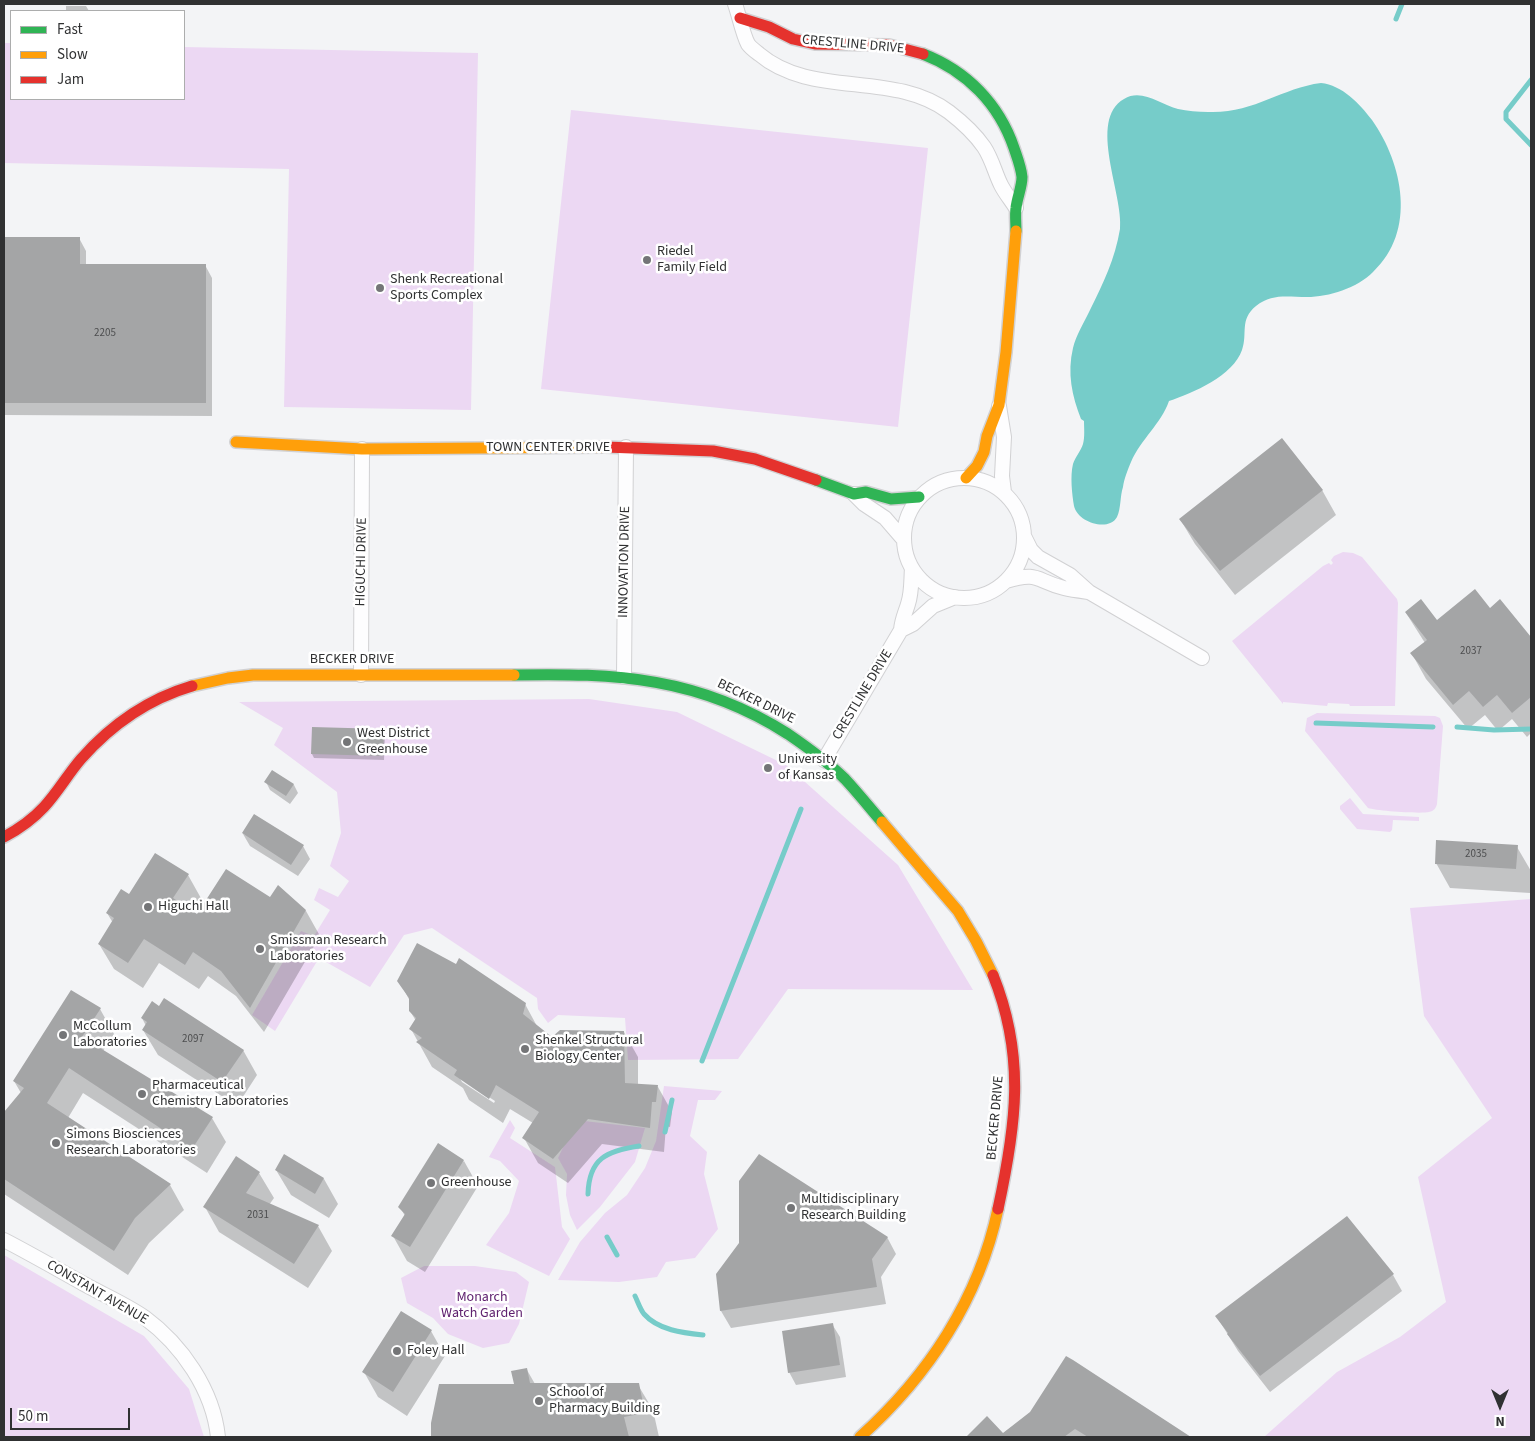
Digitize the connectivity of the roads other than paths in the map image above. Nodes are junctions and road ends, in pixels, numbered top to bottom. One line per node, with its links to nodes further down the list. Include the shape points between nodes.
1 (735, 4): 2 (street)
2 (740, 18): 3 (street, via 748,44 779,68 801,76 908,93 948,112 971,131 984,148); 3 (street, CRESTLINE DRIVE, via 815,44 889,45 916,51 941,61 963,76 980,90 1009,134 1022,179)
3 (1016, 208): 4 (street, CRESTLINE DRIVE, via 1016,239)
4 (999, 405): 8 (street, CRESTLINE DRIVE, via 984,452); 9 (street, CRESTLINE DRIVE, via 1004,437)
5 (236, 442): 7 (street, TOWN CENTER DRIVE)
6 (626, 447): 7 (street, TOWN CENTER DRIVE); 10 (street, TOWN CENTER DRIVE, via 713,452 756,459); 21 (street, INNOVATION DRIVE)
7 (362, 449): 20 (street, HIGUCHI DRIVE)
8 (966, 478): 9 (street, via 992,484); 11 (street, via 949,479)
9 (1004, 492): 12 (street, via 1019,512)
10 (854, 494): 11 (street, TOWN CENTER DRIVE, via 866,492 891,499); 13 (street, TOWN CENTER DRIVE, via 885,518)
11 (919, 497): 13 (street, via 905,524)
12 (1024, 536): 15 (street, via 1020,560); 16 (street, via 1038,557 1070,574)
13 (904, 540): 14 (street)
14 (912, 568): 17 (street, via 930,587); 18 (street, CRESTLINE DRIVE)
15 (1006, 581): 16 (street, via 1036,576 1065,588); 17 (street, via 983,595)
16 (1089, 592): 19 (street)
17 (955, 597): 18 (street, CRESTLINE DRIVE, via 933,606)
18 (901, 630): 22 (street, CRESTLINE DRIVE)
19 (1202, 658)
20 (361, 676): 21 (street, BECKER DRIVE); 23 (street, BECKER DRIVE, via 228,677 174,691 119,722 90,750 38,814)
21 (624, 677): 22 (street, BECKER DRIVE, via 682,687 741,708 795,738)
22 (824, 760): 26 (street, BECKER DRIVE, via 932,879 974,935 994,976 1007,1017 1015,1069 1015,1104 1008,1162 983,1262 955,1321 926,1366 907,1391)
23 (4, 837)
24 (4, 1240): 25 (street, CONSTANT AVENUE, via 121,1303 159,1330 176,1347 202,1386 213,1409)
25 (218, 1437)
26 (860, 1437)

